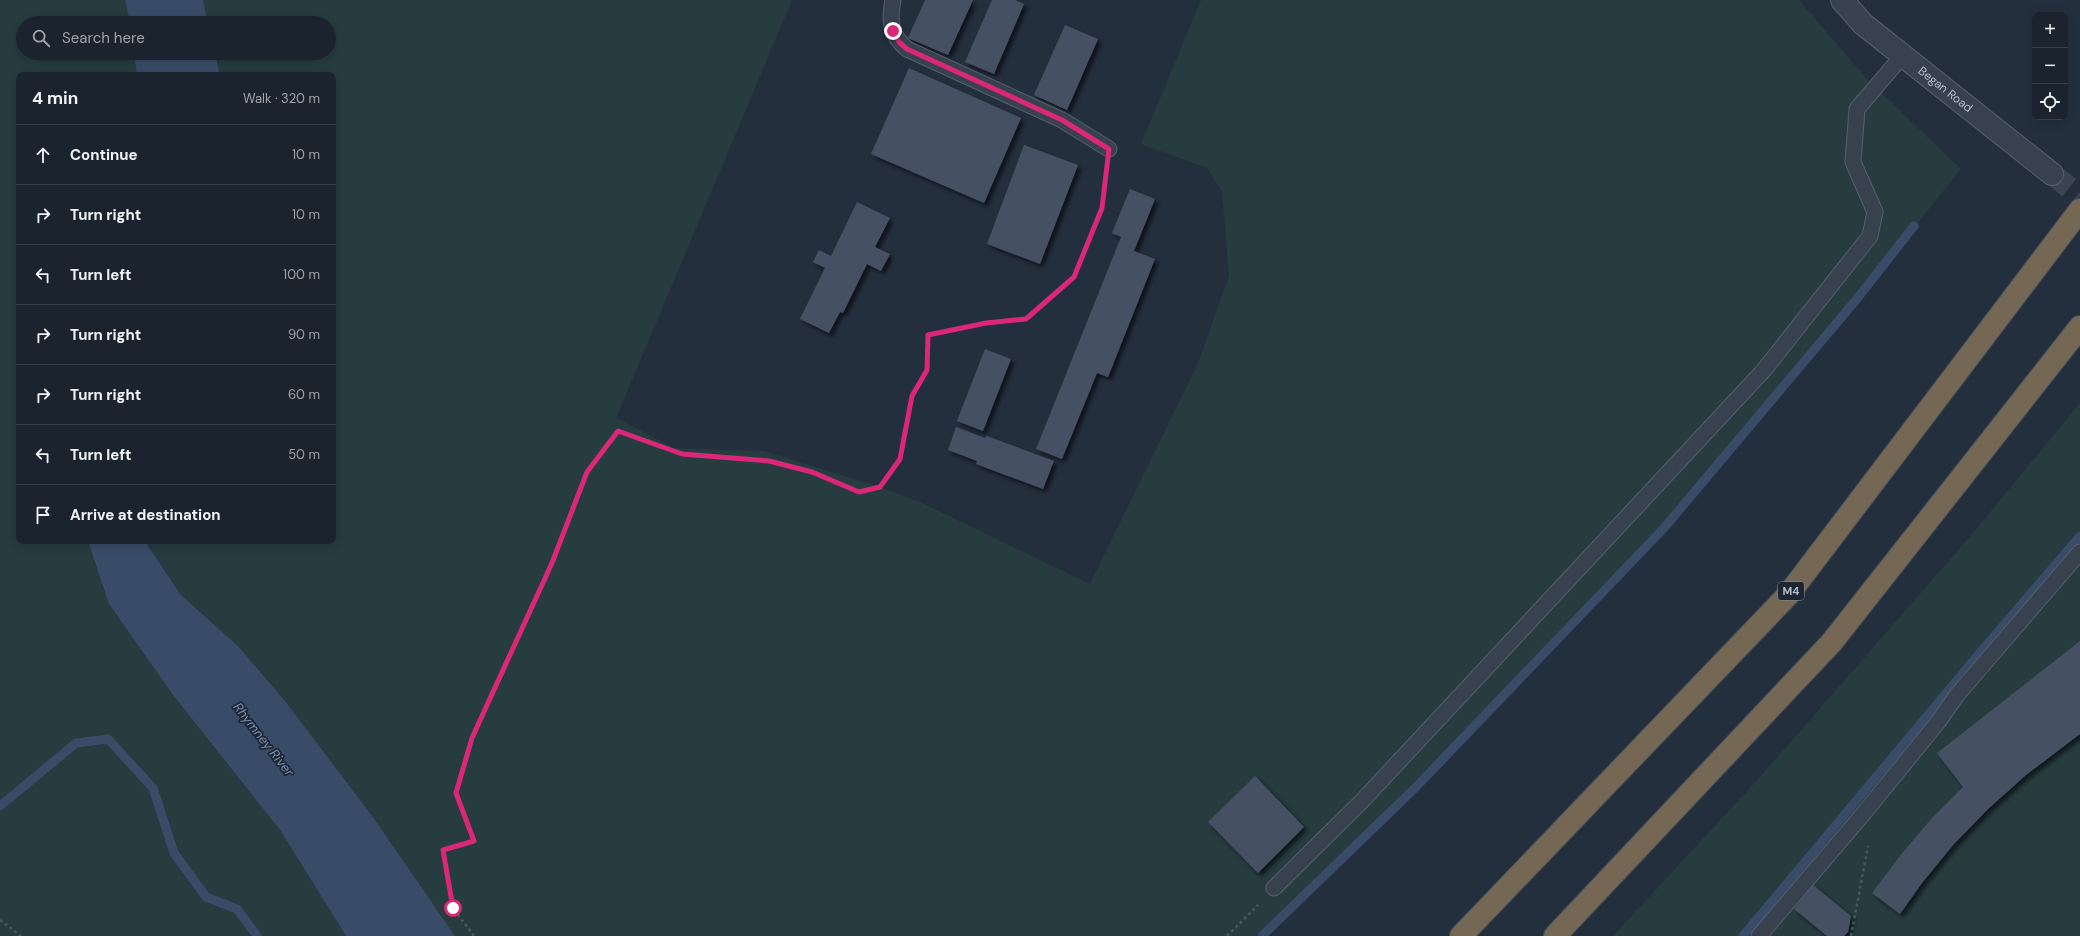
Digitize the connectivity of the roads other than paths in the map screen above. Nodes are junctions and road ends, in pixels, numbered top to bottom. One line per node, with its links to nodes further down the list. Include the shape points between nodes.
1 (893, 0): 4 (lane, via 890,17 893,31 899,42 907,49 1062,120)
2 (1842, 0): 3 (street, Began Road, via 1863,24)
3 (1903, 55): 5 (street, Began Road); 9 (lane, via 1857,109 1853,162 1875,212 1870,236 1764,370 1362,800)
4 (1109, 149)
5 (2052, 174)
6 (2080, 210): 10 (highway, M4, via 1788,595)
7 (2080, 327): 11 (highway, via 1832,642)
8 (2080, 552): 12 (lane, via 1957,695 1938,722)
9 (1274, 888)
10 (1461, 936)
11 (1554, 936)
12 (1759, 936)

